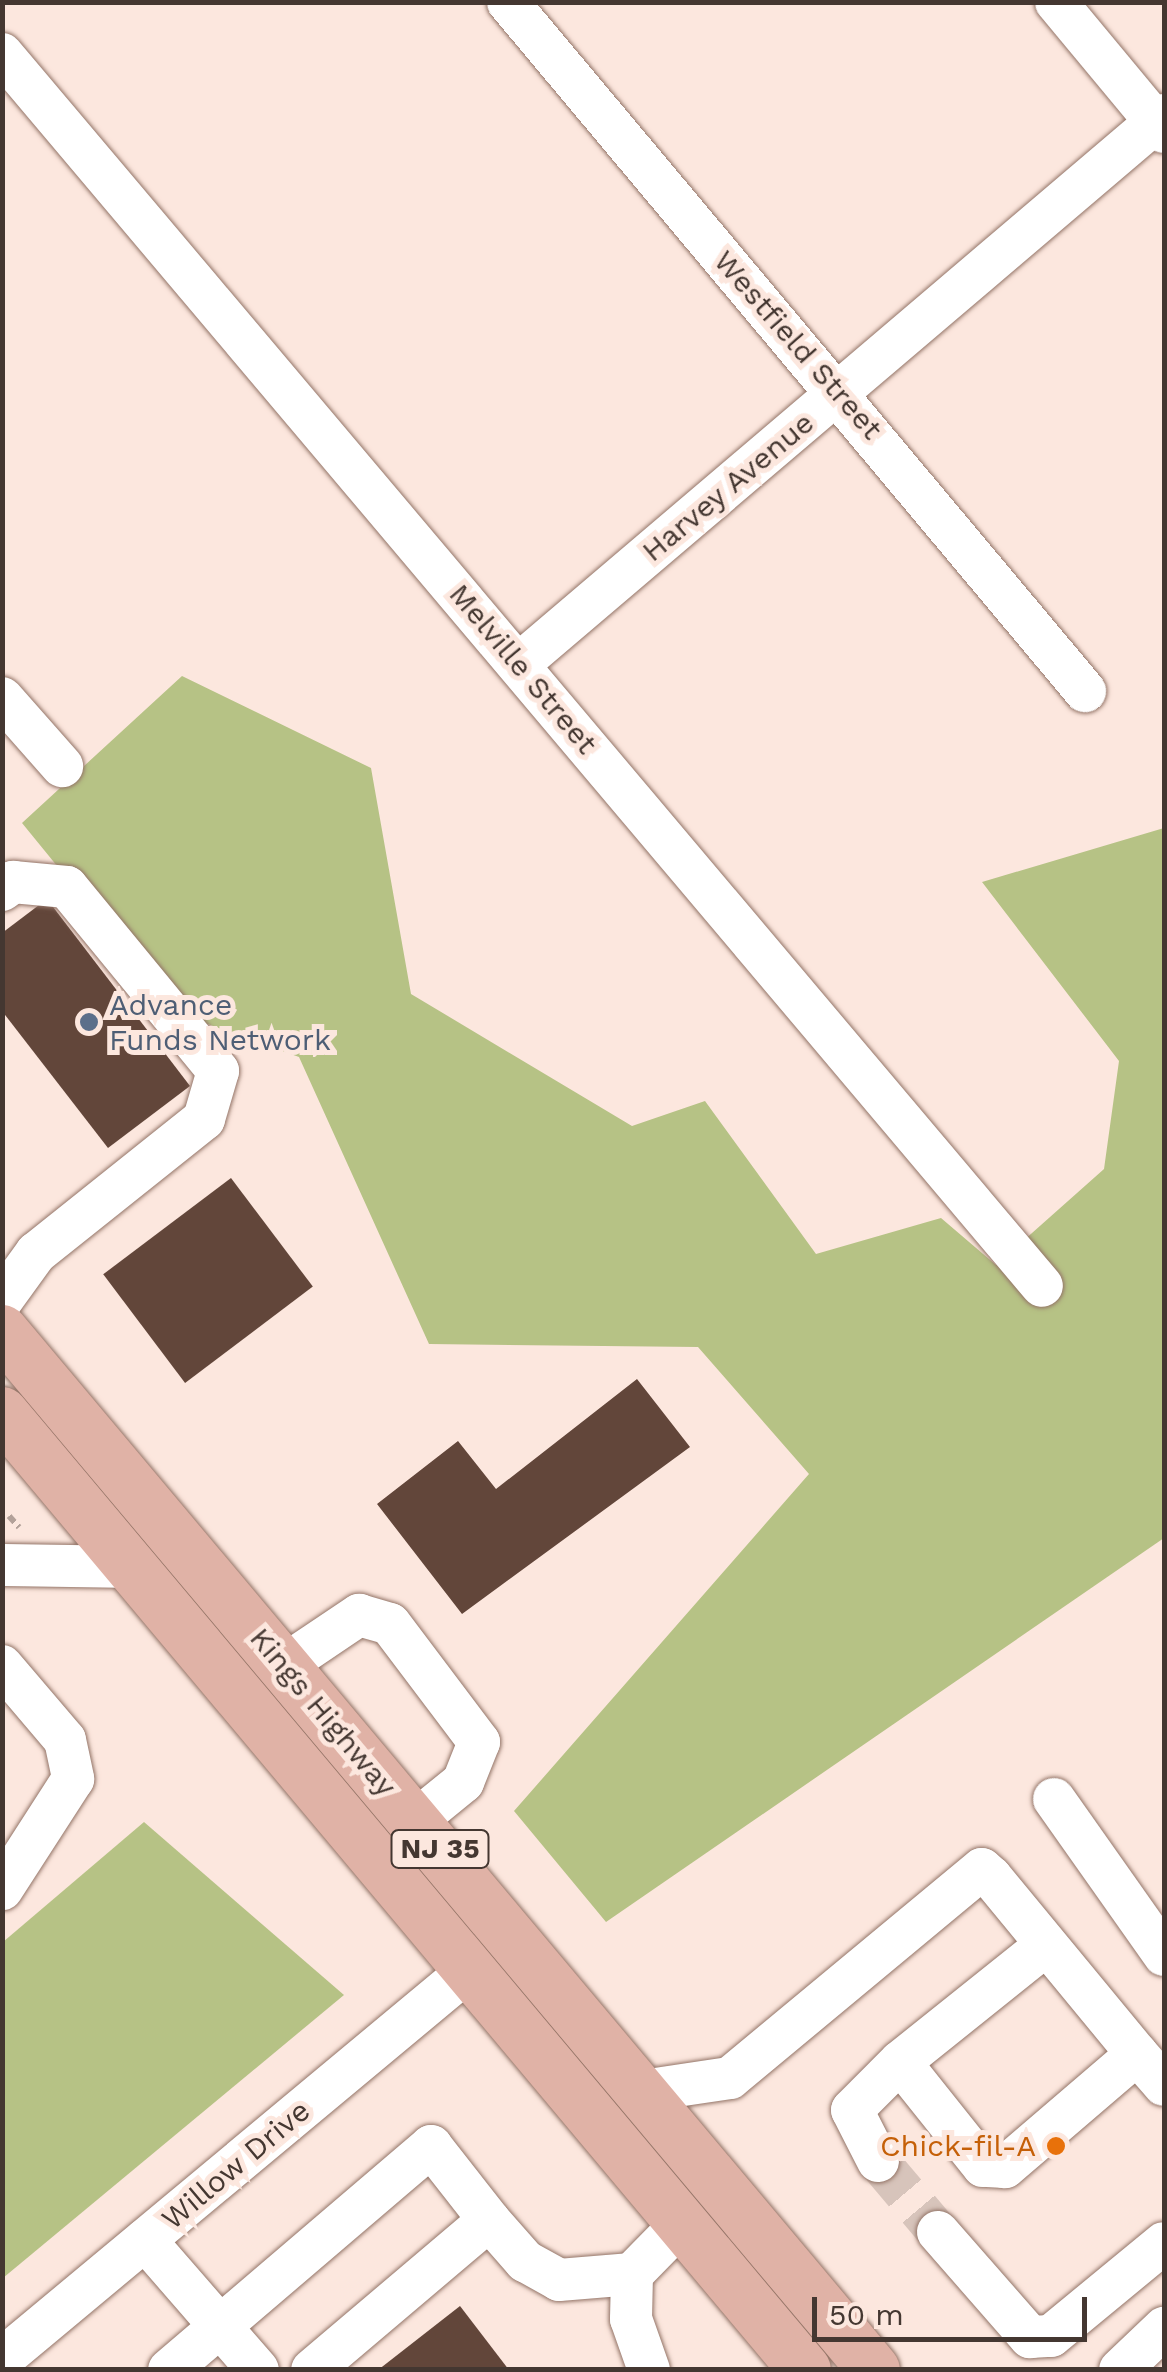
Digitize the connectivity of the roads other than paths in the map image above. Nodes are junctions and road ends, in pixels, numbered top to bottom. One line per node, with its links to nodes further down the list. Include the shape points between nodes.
1 (508, 2): 5 (street, Westfield Street)
2 (1056, 2): 4 (street)
3 (2, 54): 6 (street, Melville Street)
4 (1162, 123): 5 (street, Harvey Avenue)
5 (840, 392): 6 (street, Harvey Avenue); 7 (street, Westfield Street)
6 (519, 664): 11 (street, Melville Street)
7 (1084, 691)
8 (2, 698): 9 (street)
9 (62, 766)
10 (2, 890): 12 (street, via 13,882 66,887 218,1071 204,1119 36,1252)
11 (1042, 1286)
12 (2, 1300)
13 (2, 1331): 18 (main road, Kings Highway / NJ 35)
14 (4, 1427): 16 (main road, Kings Highway / NJ 35)
15 (2, 1565): 16 (street)
16 (132, 1566): 24 (main road, Kings Highway / NJ 35)
17 (2, 1666): 21 (street, via 65,1740 74,1778)
18 (283, 1666): 20 (main road, Kings Highway / NJ 35); 20 (street, via 359,1615 390,1624 478,1742 463,1782)
19 (1054, 1800): 23 (street)
20 (415, 1822): 27 (main road, Kings Highway / NJ 35)
21 (10, 1866)
22 (1046, 1945): 25 (street); 26 (street); 27 (street, via 982,1869 730,2078)
23 (1164, 1955)
24 (469, 1970): 30 (main road, Kings Highway / NJ 35); 32 (street, Willow Drive)
25 (900, 2062): 26 (street, via 995,2170); 28 (street, via 852,2110)
26 (1150, 2069)
27 (642, 2091): 44 (main road, Kings Highway / NJ 35)
28 (878, 2161)
29 (489, 2220): 34 (street, via 525,2261 559,2280); 35 (street, via 430,2146); 41 (street)
30 (683, 2222): 34 (street); 43 (main road, Kings Highway / NJ 35)
31 (938, 2232): 33 (street, via 1030,2337 1051,2336)
32 (146, 2240): 35 (street); 37 (street, Willow Drive)
33 (1164, 2243)
34 (632, 2274): 42 (street, via 632,2319)
35 (221, 2327): 39 (street); 40 (street)
36 (1164, 2328): 38 (street)
37 (2, 2359)
38 (1131, 2366)
39 (169, 2370)
40 (258, 2370)
41 (312, 2370)
42 (649, 2370)
43 (805, 2370)
44 (874, 2370)

